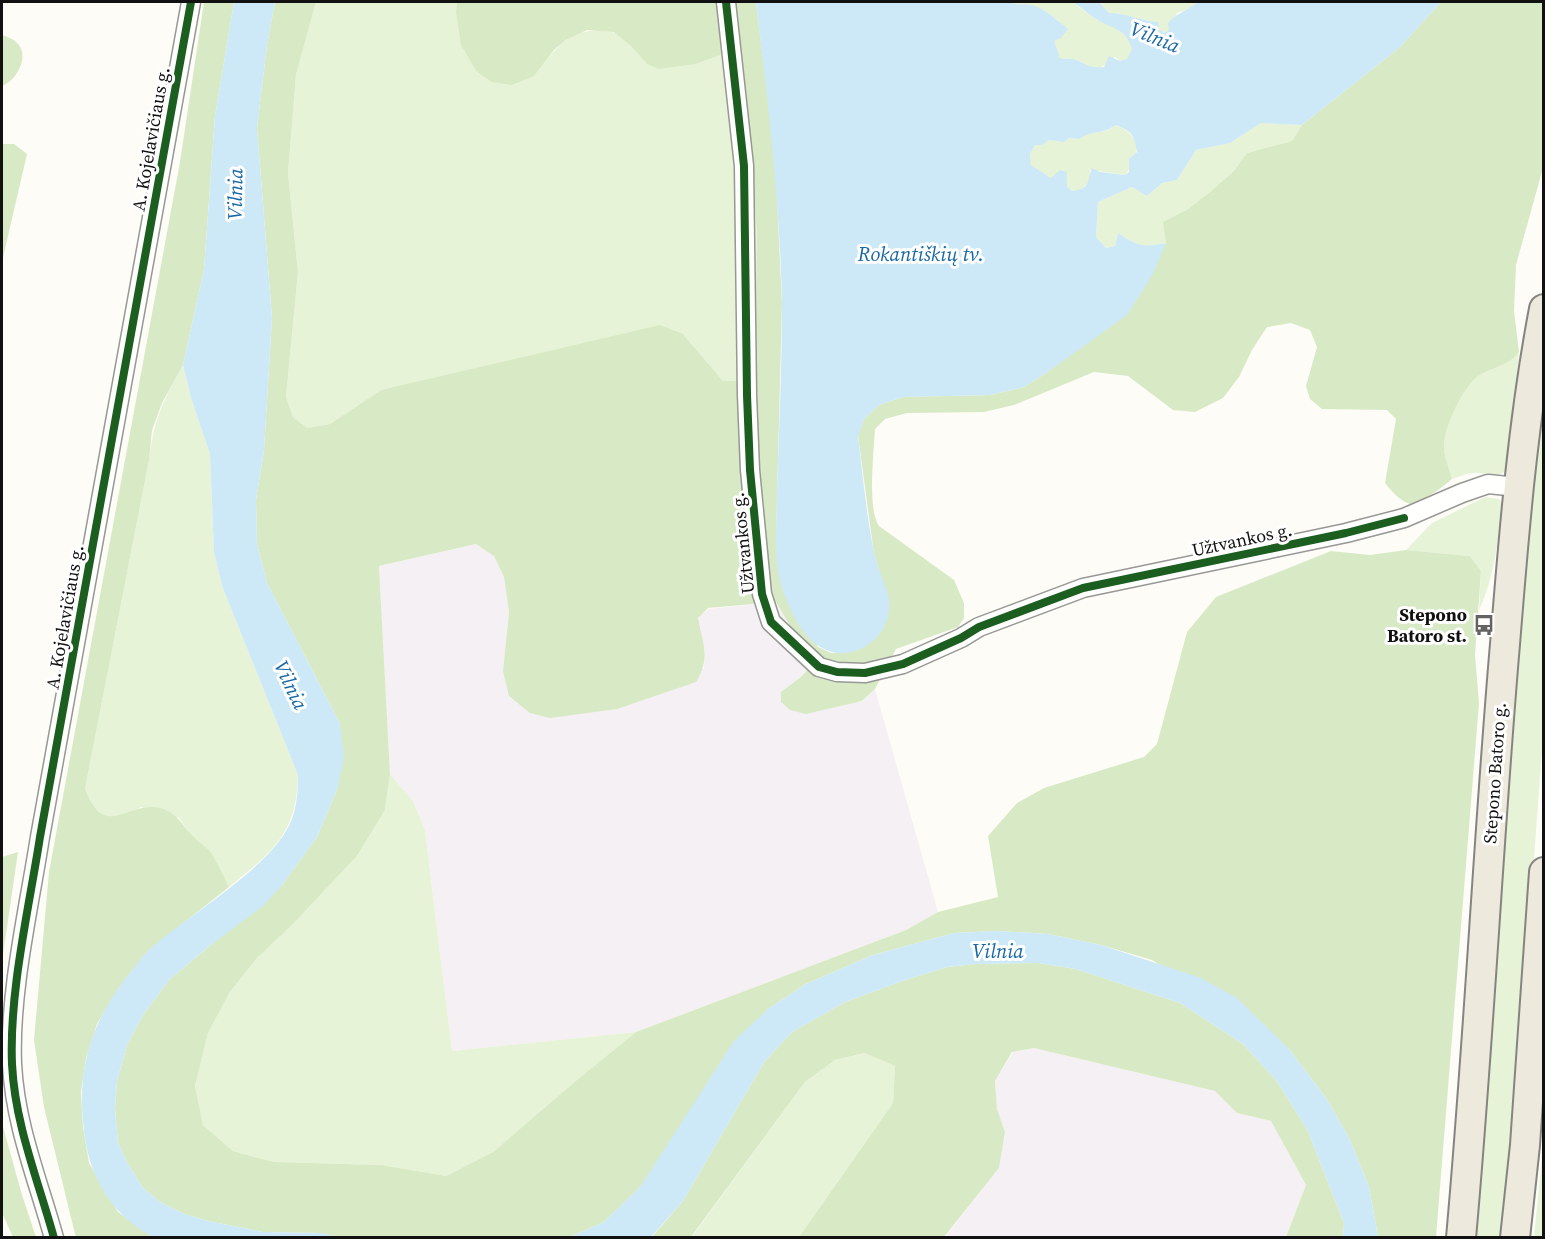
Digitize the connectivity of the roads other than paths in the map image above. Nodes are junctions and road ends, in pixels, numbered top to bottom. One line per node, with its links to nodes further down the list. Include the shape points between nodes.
1 (191, 2): 6 (street, A. Kojelavičiaus g., via 40,837 13,1019 16,1101 26,1149)
2 (726, 2): 4 (street, Užtvankos g., via 744,166 750,470 762,594 771,622 819,666 837,672 865,673 903,664 979,627 1083,588 1346,533 1404,518 1488,484)
3 (1544, 309): 4 (main road, Stepono Batoro g.)
4 (1518, 487): 7 (main road, Stepono Batoro g.)
5 (1544, 872): 8 (main road)
6 (54, 1238)
7 (1461, 1238)
8 (1515, 1238)

